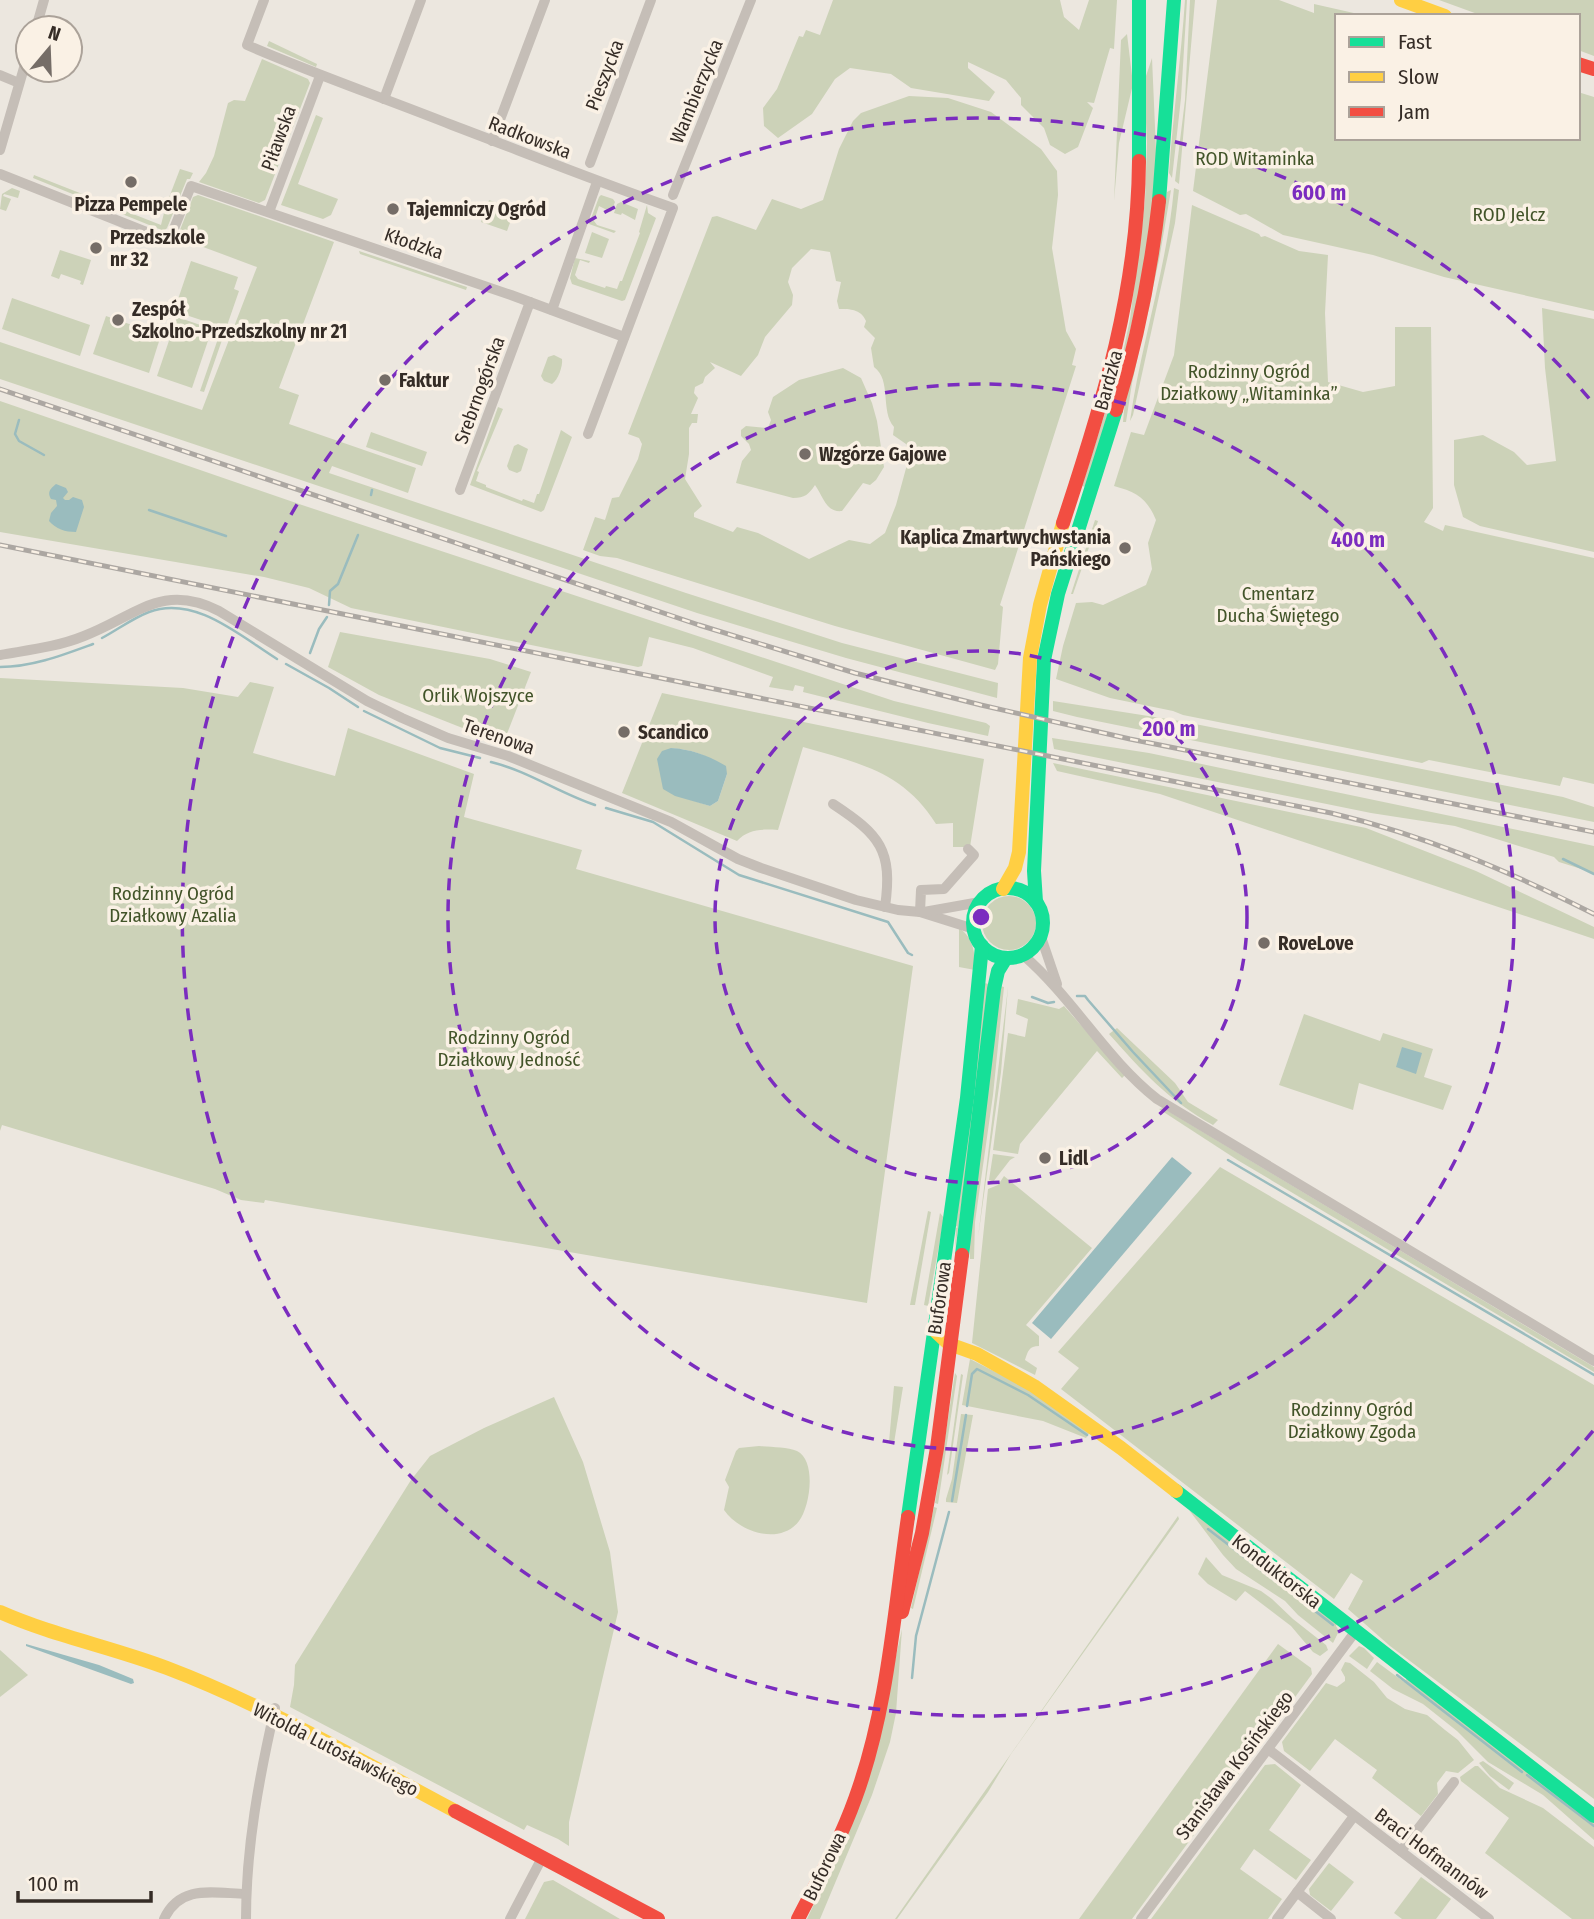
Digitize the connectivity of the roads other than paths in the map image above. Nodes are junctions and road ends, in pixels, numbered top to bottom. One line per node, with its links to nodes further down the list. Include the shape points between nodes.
1 (264, 0): 10 (street, Radkowska, via 247,45)
2 (421, 0): 12 (street)
3 (545, 0): 13 (street)
4 (652, 0): 15 (street, Pieszycka)
5 (751, 0): 18 (street, Wambierzycka)
6 (1139, 0): 28 (main road, Bardzka, via 1140,196 1126,309 1107,387 1040,605 1030,657 1019,852)
7 (1174, 0): 30 (main road, Bardzka, via 1152,262 1126,378 1058,594 1044,660 1034,871)
8 (1401, 0): 9 (main road)
9 (1440, 14)
10 (320, 76): 12 (street, Radkowska); 19 (street, Piławska)
11 (19, 84): 14 (street)
12 (384, 99): 13 (street, Radkowska)
13 (492, 141): 17 (street, Radkowska)
14 (0, 150)
15 (590, 163)
16 (0, 174): 19 (street, Kłodzka, via 169,241 191,186)
17 (597, 182): 21 (street); 22 (street, Radkowska, via 673,208)
18 (673, 195)
19 (269, 212): 20 (street, Kłodzka)
20 (530, 302): 21 (street, Kłodzka); 24 (street, Srebrnogórska)
21 (552, 310): 22 (street, Kłodzka)
22 (624, 337): 23 (street)
23 (588, 434)
24 (460, 490)
25 (0, 654): 31 (street, Terenowa, via 84,636 163,600 194,600 402,718 660,817 761,869)
26 (834, 804): 31 (street, via 875,836 884,851)
27 (968, 849): 32 (street, via 974,855 944,889 921,890)
28 (1003, 889): 29 (main road); 30 (main road, via 1025,892)
29 (980, 902): 32 (street, Terenowa); 33 (main road)
30 (1037, 902): 34 (main road, via 1043,918)
31 (885, 907): 32 (street, Terenowa)
32 (920, 912): 33 (street, Terenowa)
33 (974, 929): 35 (main road)
34 (1041, 937): 36 (main road); 38 (street)
35 (982, 946): 37 (main road); 39 (main road, Buforowa, via 967,1098)
36 (1023, 955): 37 (main road); 38 (street)
37 (1006, 958): 40 (main road, Buforowa, via 995,980)
38 (1058, 988): 42 (street, via 1099,1041 1157,1099)
39 (934, 1329): 40 (main road, Konduktorska); 41 (main road, Buforowa)
40 (949, 1344): 41 (main road); 44 (main road, Konduktorska, via 1020,1377 1065,1407); 45 (main road, Buforowa, via 928,1502)
41 (931, 1353): 45 (main road, Buforowa)
42 (1594, 1361)
43 (0, 1612): 46 (main road, Witolda Lutosławskiego, via 36,1628 167,1668)
44 (1355, 1632): 47 (street, Stanisława Kosińskiego); 50 (main road, Konduktorska)
45 (891, 1650): 59 (main road, Buforowa, via 874,1736 852,1808)
46 (275, 1712): 52 (main road, Witolda Lutosławskiego); 54 (street, via 254,1809)
47 (1268, 1749): 49 (street, Braci Hofmannów); 60 (street, Stanisława Kosińskiego)
48 (1454, 1782): 51 (street)
49 (1354, 1816): 51 (street, Braci Hofmannów); 53 (street)
50 (1594, 1816)
51 (1401, 1851): 63 (street, Braci Hofmannów)
52 (542, 1856): 57 (street); 58 (main road, Witolda Lutosławskiego)
53 (1297, 1892): 61 (street); 62 (street)
54 (246, 1894): 55 (street, via 193,1893 175,1901); 56 (street)
55 (164, 1919)
56 (246, 1919)
57 (510, 1919)
58 (658, 1919)
59 (798, 1919)
60 (1141, 1919)
61 (1277, 1919)
62 (1331, 1919)
63 (1489, 1919)

